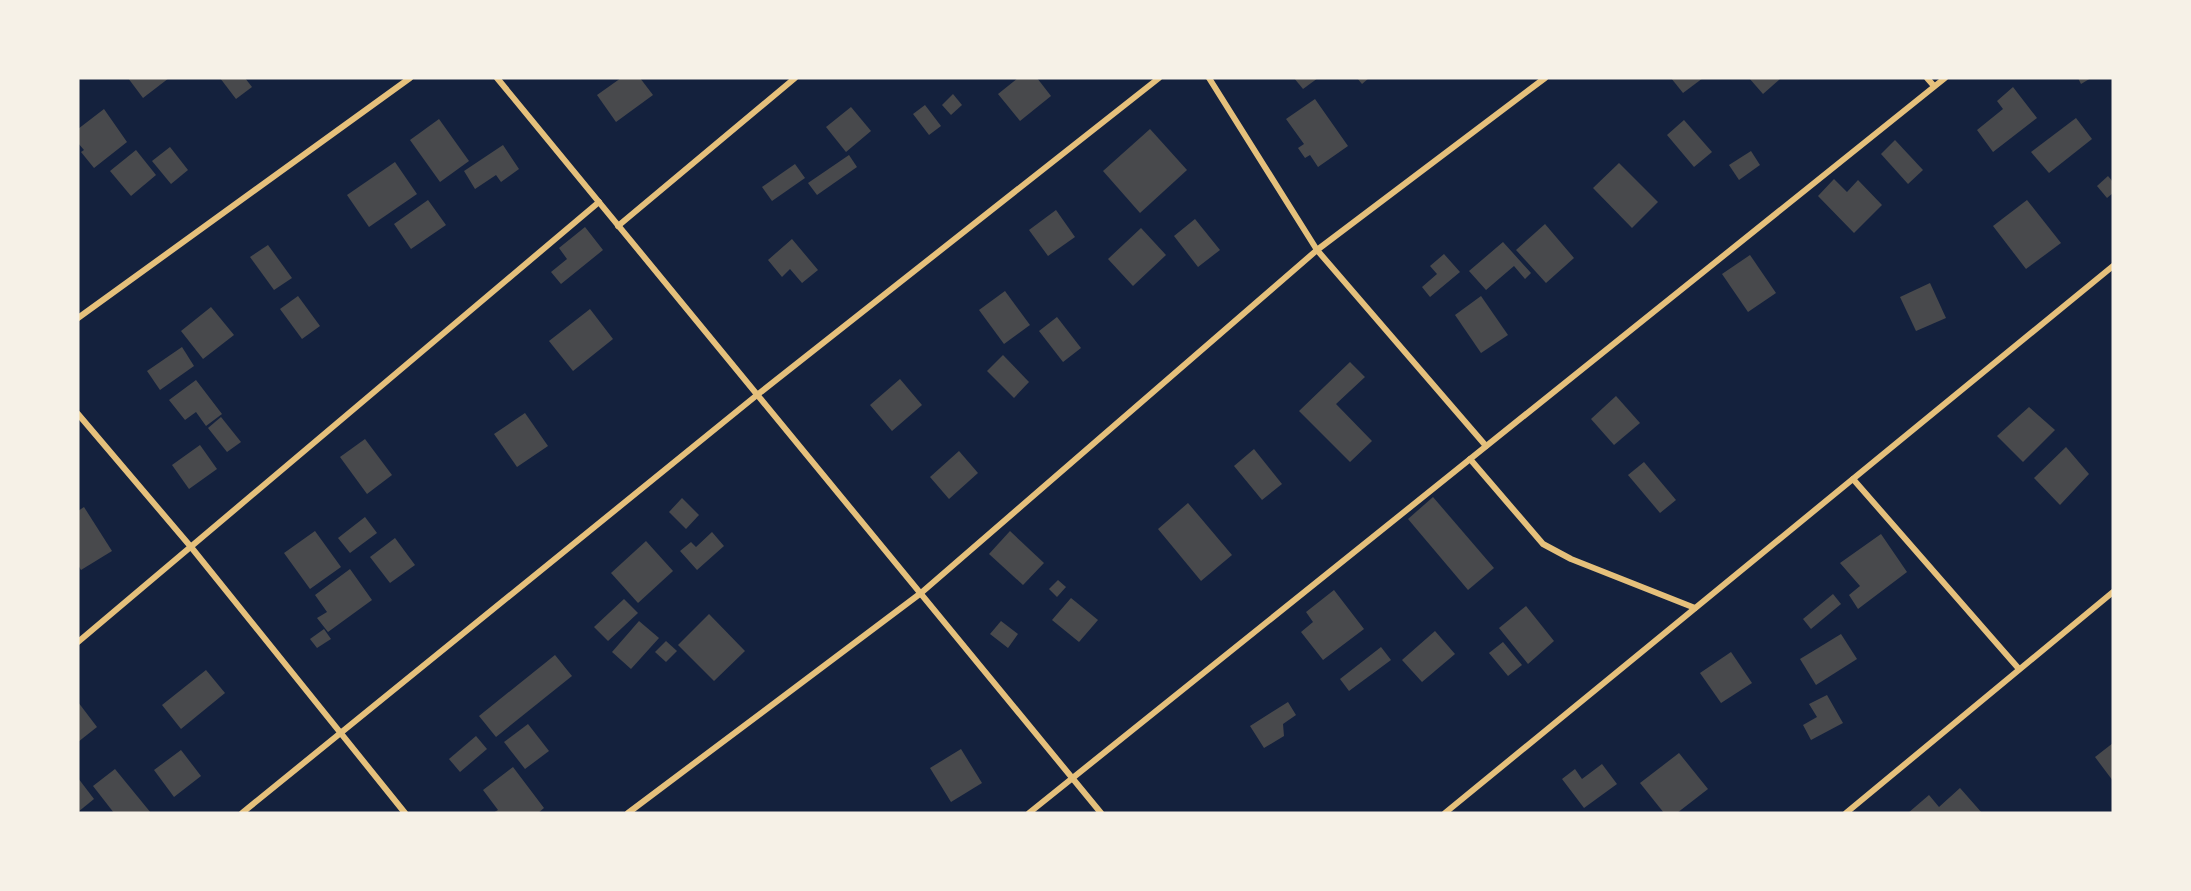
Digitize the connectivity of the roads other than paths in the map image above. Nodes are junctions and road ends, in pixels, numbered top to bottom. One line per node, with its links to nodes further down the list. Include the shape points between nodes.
1 (410, 78): 14 (street)
2 (497, 78): 10 (street)
3 (795, 78): 11 (street)
4 (1159, 78): 15 (street)
5 (1209, 78): 12 (street)
6 (1545, 78): 12 (street)
7 (1927, 78): 9 (street)
8 (1945, 78): 9 (street)
9 (1934, 86): 17 (street)
10 (599, 202): 11 (street); 20 (street)
11 (618, 226): 15 (street)
12 (1317, 250): 17 (street); 22 (street)
13 (2113, 266): 19 (street)
14 (78, 318)
15 (757, 395): 22 (street); 26 (street)
16 (78, 414): 20 (street)
17 (1486, 446): 18 (street)
18 (1470, 459): 23 (street, via 1543,544); 27 (street)
19 (1853, 479): 23 (street); 25 (street)
20 (191, 547): 24 (street); 26 (street)
21 (2113, 592): 25 (street)
22 (921, 593): 27 (street); 30 (street)
23 (1695, 608): 33 (street)
24 (78, 642)
25 (2019, 669): 34 (street)
26 (340, 733): 28 (street); 29 (street)
27 (1073, 779): 31 (street); 32 (street)
28 (242, 813)
29 (405, 813)
30 (628, 813)
31 (1029, 813)
32 (1101, 813)
33 (1445, 813)
34 (1846, 813)

